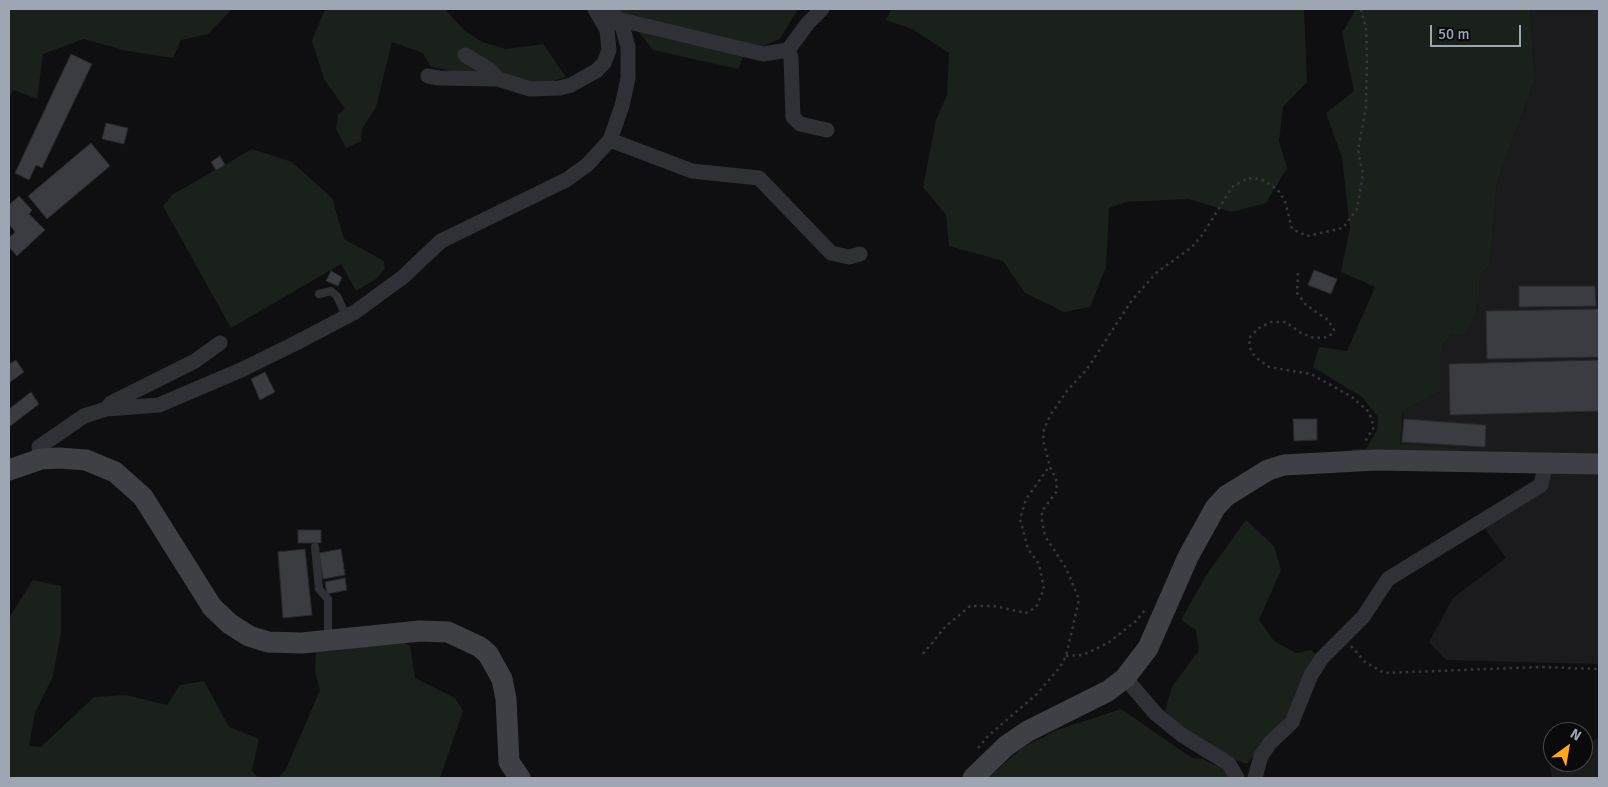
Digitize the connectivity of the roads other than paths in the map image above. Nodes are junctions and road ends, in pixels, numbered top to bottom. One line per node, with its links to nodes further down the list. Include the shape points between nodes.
1 (595, 9): 7 (street, via 609,38 607,58 596,71 571,86 545,90)
2 (822, 9): 4 (street)
3 (614, 14): 4 (street, via 754,53); 9 (street, via 628,47 630,63 622,106)
4 (788, 50): 8 (street, via 793,117 800,124)
5 (465, 55): 7 (street, via 490,70)
6 (428, 76): 7 (street)
7 (498, 79)
8 (827, 130)
9 (610, 140): 10 (street, via 692,171 759,178 831,253 848,257); 12 (street, via 587,165 566,180 441,241 403,277)
10 (860, 254)
11 (319, 294): 12 (lane, via 330,291 337,296)
12 (346, 316): 14 (street, via 241,370 159,405)
13 (220, 343): 14 (street, via 195,361 111,403)
14 (106, 409): 15 (street, via 84,416 39,446)
15 (41, 459): 18 (street); 20 (street, via 86,460 115,472 143,497 212,606 230,624 249,636 268,642)
16 (1546, 463): 17 (street); 21 (street, via 1376,460 1284,465 1268,470 1226,496 1215,508 1188,557 1148,648); 25 (street, via 1541,485 1388,579 1363,617 1322,658 1292,722 1261,756)
17 (1599, 464)
18 (9, 470)
19 (315, 547): 20 (lane, via 319,588 328,599)
20 (328, 640): 22 (street, via 420,631 448,632 480,647 488,654 502,679 509,762)
21 (1125, 678): 23 (street, via 1006,746); 24 (street, via 1156,714 1182,736 1229,764)
22 (520, 778)
23 (973, 778)
24 (1237, 778)
25 (1254, 778)

